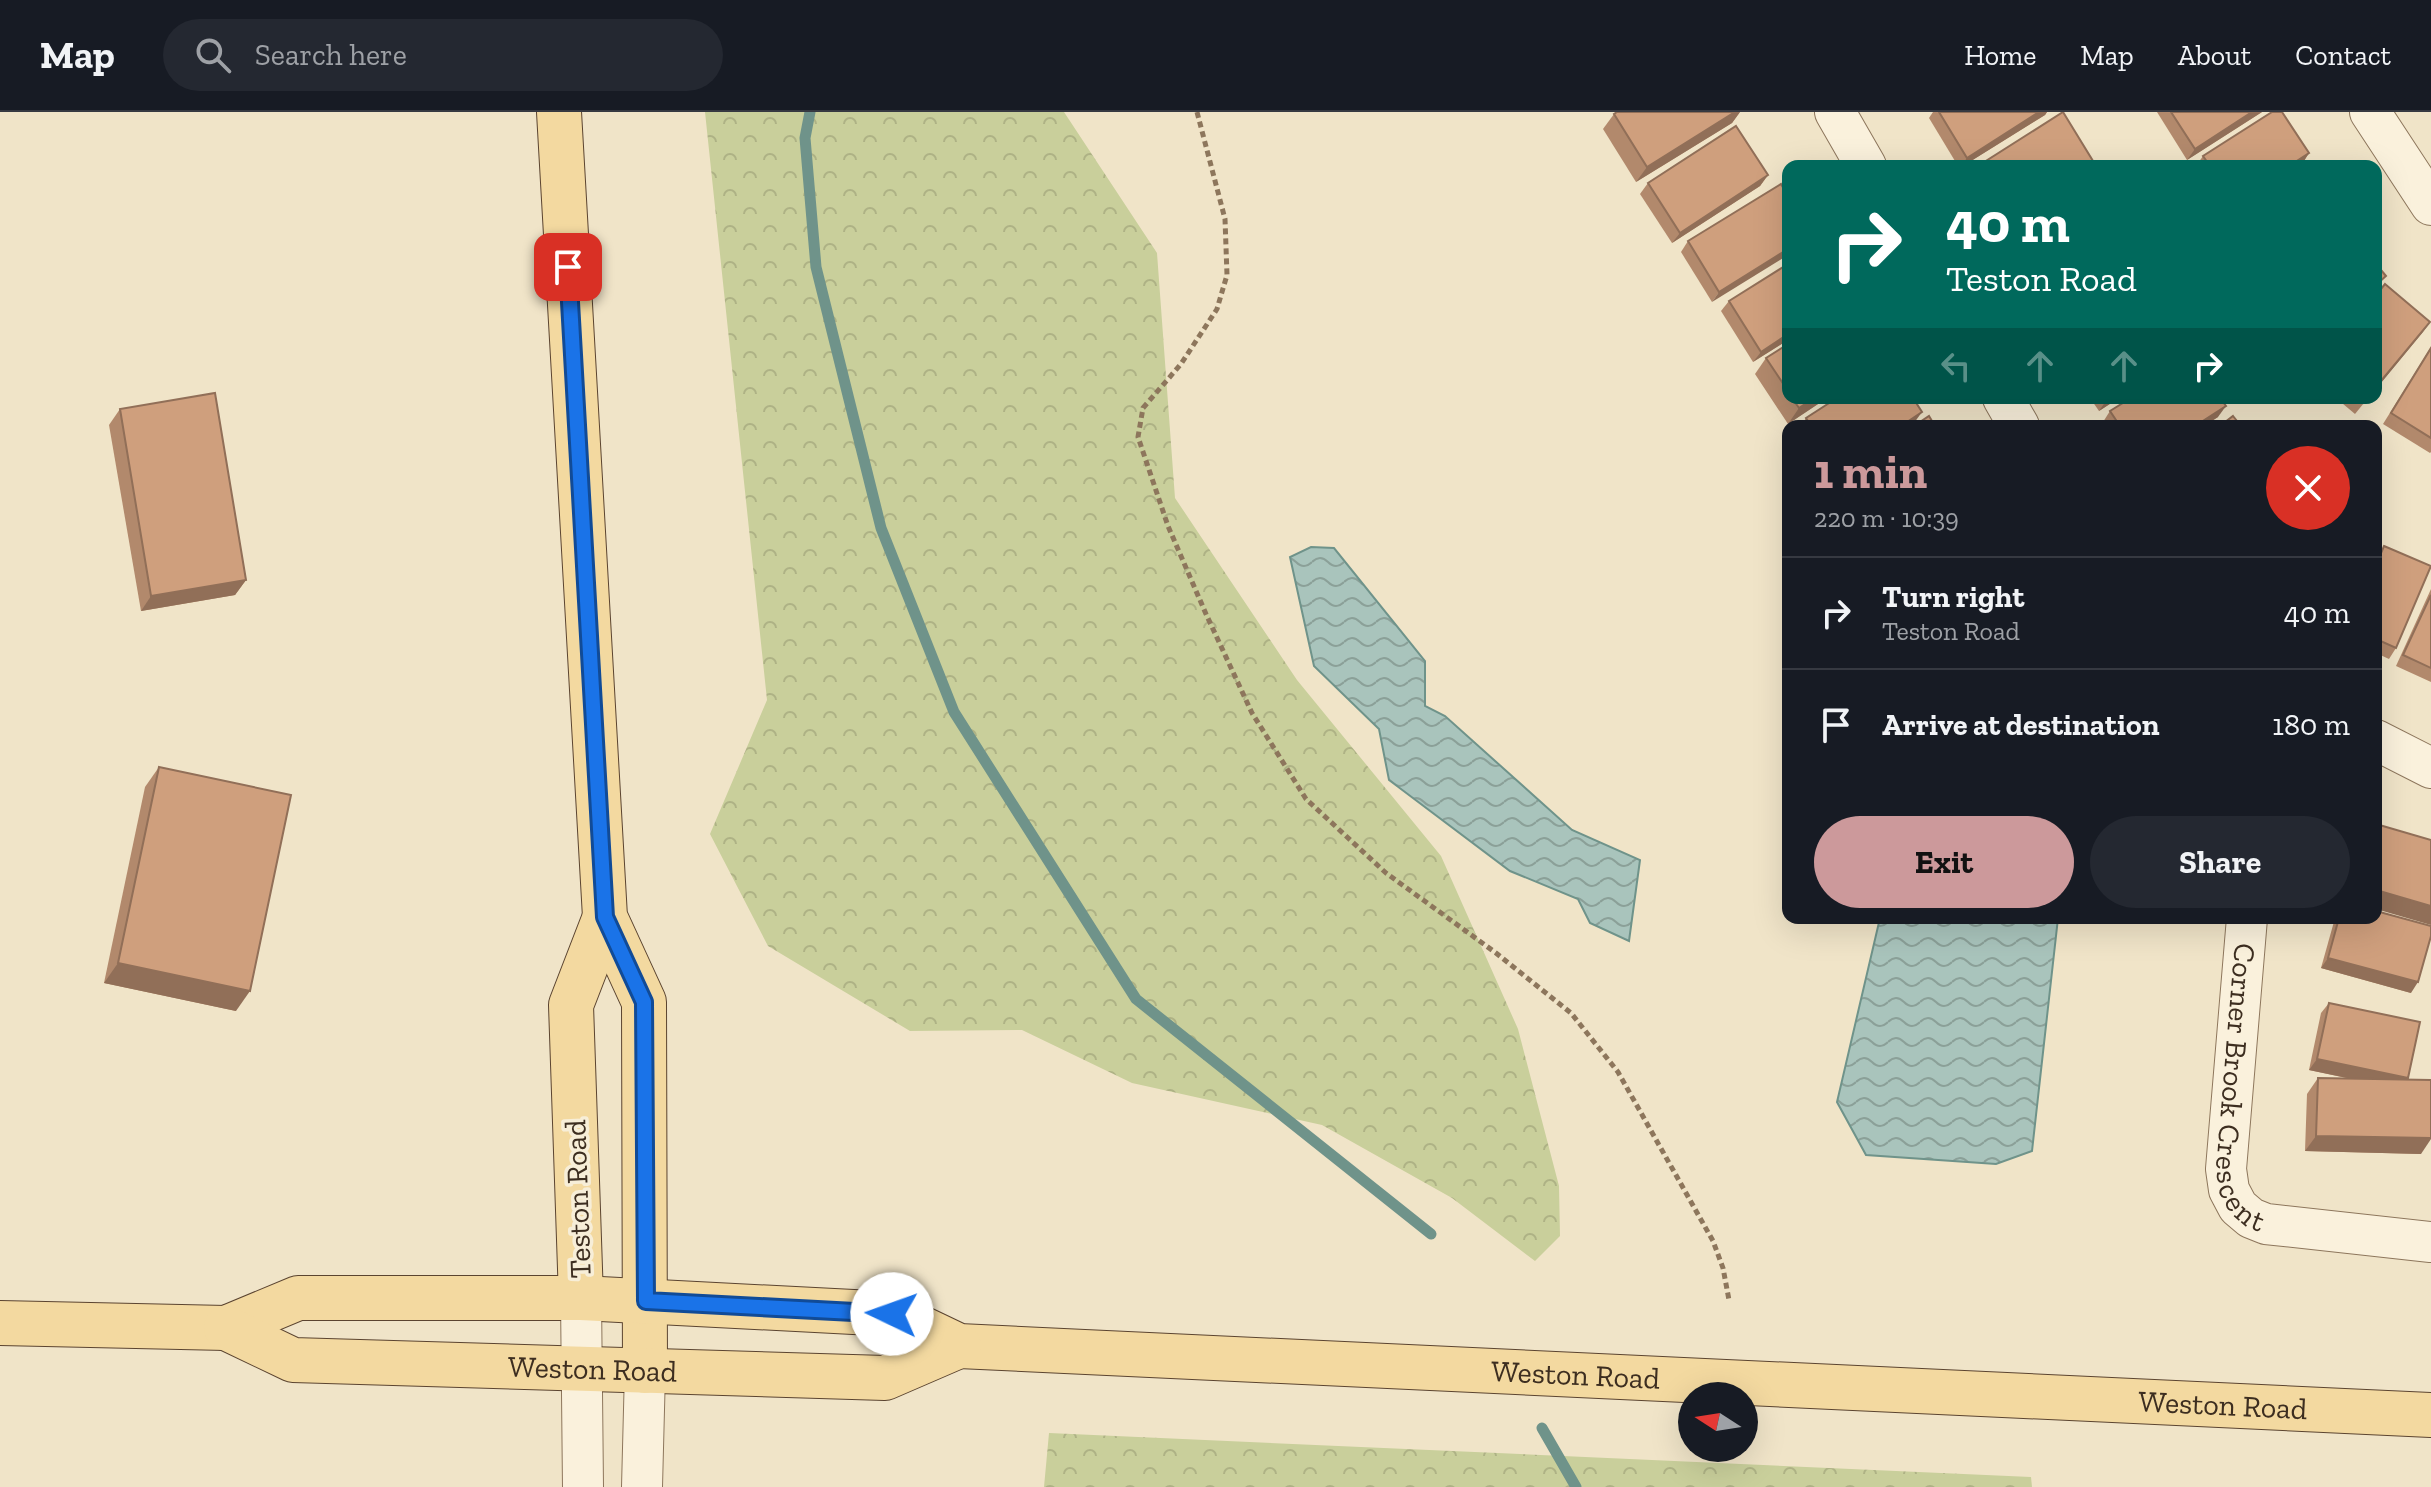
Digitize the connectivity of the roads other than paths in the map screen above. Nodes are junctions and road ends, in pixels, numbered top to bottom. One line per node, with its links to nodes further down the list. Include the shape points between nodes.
1 (559, 112): 8 (main road, Teston Road)
2 (1835, 112): 4 (street)
3 (2370, 112): 5 (street)
4 (1863, 160)
5 (2431, 205)
6 (2382, 743): 7 (street)
7 (2431, 768)
8 (605, 917): 11 (main road, Teston Road, via 571,1005); 12 (main road, Teston Road, via 644,1002)
9 (2246, 924): 10 (street, Corner Brook Crescent, via 2226,1169 2238,1207 2251,1218 2274,1225)
10 (2431, 1242)
11 (581, 1298): 12 (main road, Weston Road); 14 (main road, Weston Road, via 298,1298); 16 (street, Teston Road)
12 (646, 1301): 15 (main road, Weston Road, via 892,1314); 17 (main road, Teston Road)
13 (0, 1323): 14 (main road, Weston Road)
14 (226, 1328): 16 (main road, Weston Road, via 293,1360)
15 (959, 1346): 17 (main road, Weston Road, via 885,1378); 18 (main road, Weston Road)
16 (582, 1369): 17 (main road, Weston Road); 19 (street, Teston Road)
17 (645, 1371): 20 (street, Teston Road)
18 (2431, 1415)
19 (583, 1487)
20 (642, 1487)

